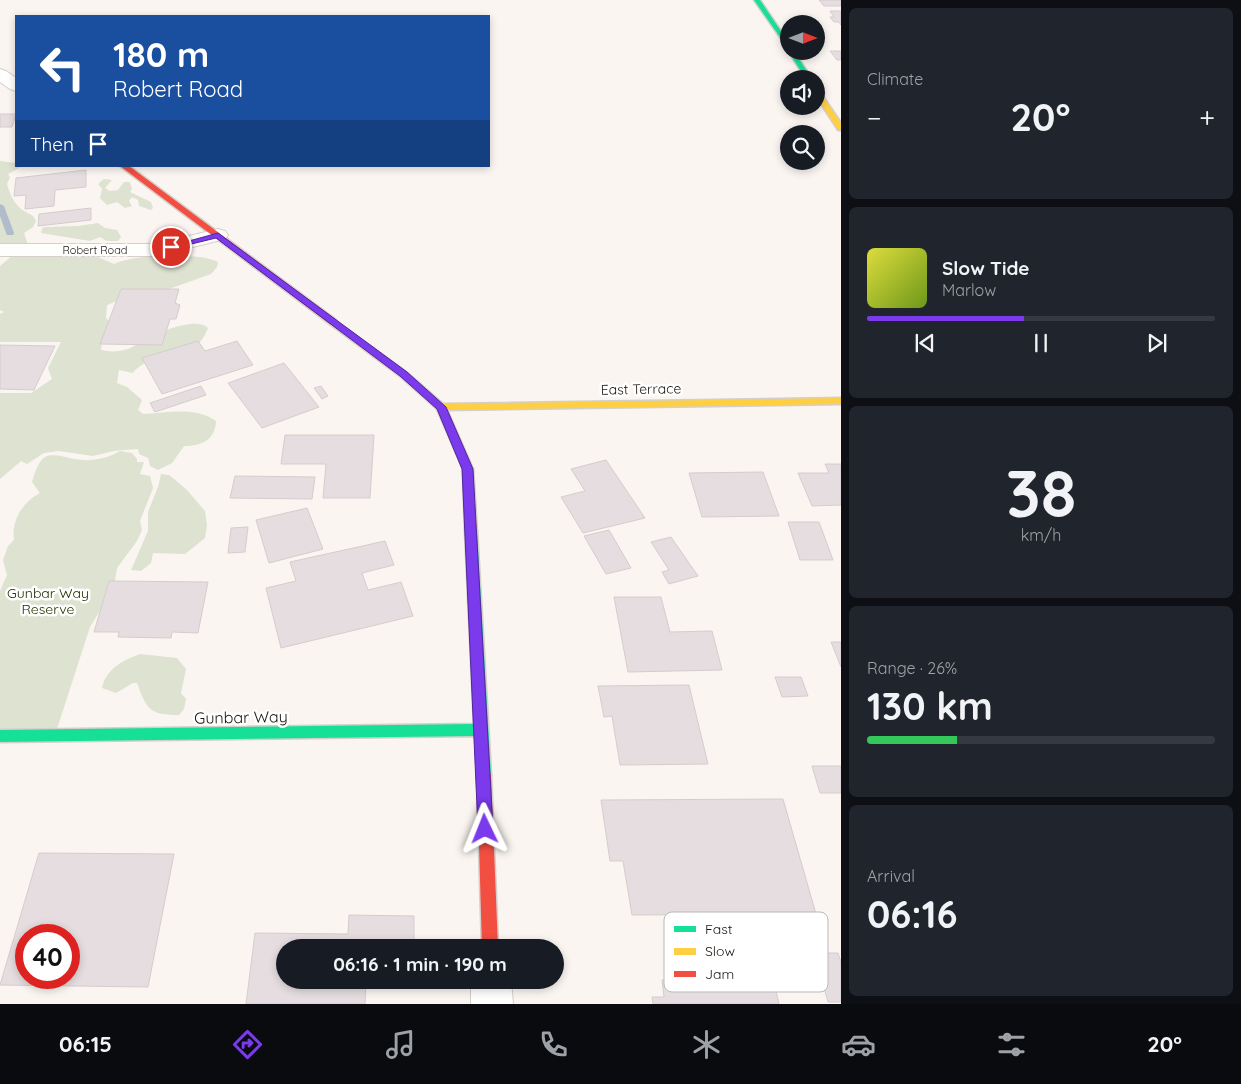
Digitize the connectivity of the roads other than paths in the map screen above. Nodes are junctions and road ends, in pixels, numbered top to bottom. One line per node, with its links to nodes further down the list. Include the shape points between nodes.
1 (757, 0): 2 (street)
2 (780, 35)
3 (0, 74): 4 (street)
4 (15, 85)
5 (825, 104): 6 (street)
6 (841, 128)
7 (125, 167): 8 (street)
8 (218, 235): 9 (street, Robert Road, via 156,250); 11 (street, via 403,374)
9 (0, 250)
10 (841, 401): 11 (street, East Terrace)
11 (441, 407): 12 (street, via 468,469)
12 (482, 730): 13 (street, Gunbar Way); 14 (street)
13 (0, 736)
14 (490, 939)
15 (491, 989): 16 (street)
16 (492, 1004)

